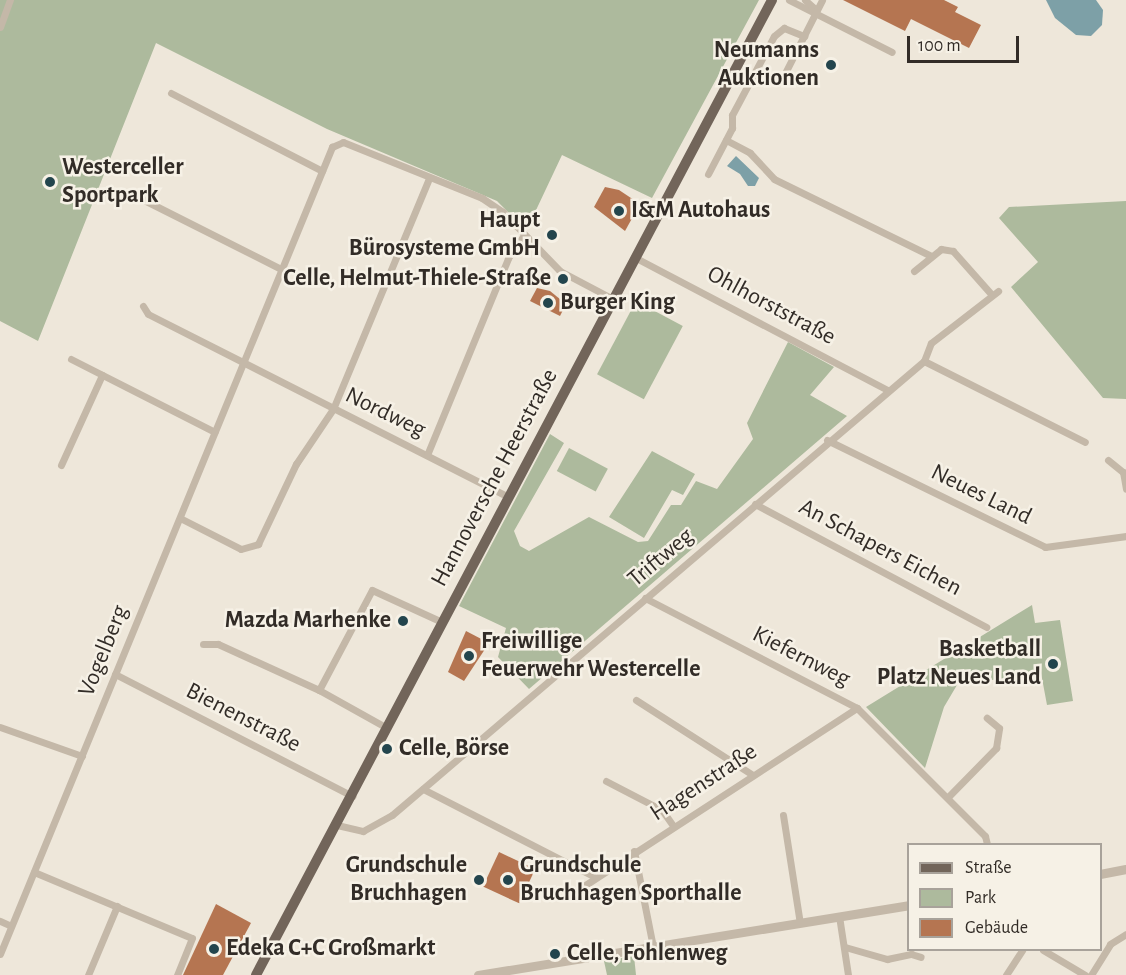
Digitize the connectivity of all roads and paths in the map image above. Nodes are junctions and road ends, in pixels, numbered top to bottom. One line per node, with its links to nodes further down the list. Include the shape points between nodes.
1 (10, 0): 7 (street)
2 (772, 0): 19 (main road, Hannoversche Heerstraße)
3 (789, 0): 6 (street)
4 (805, 0): 6 (street)
5 (822, 0): 6 (street)
6 (817, 11): 8 (street); 9 (street)
7 (0, 27)
8 (804, 36): 10 (street); 12 (street, via 778,30 732,115)
9 (892, 51)
10 (784, 75)
11 (171, 93): 13 (street)
12 (726, 140): 14 (street); 18 (street, via 750,153 774,180)
13 (322, 171): 15 (street, Vogelberg, via 337,143); 20 (street, Vogelberg)
14 (708, 174)
15 (429, 178): 17 (street, via 482,198 503,212); 29 (street)
16 (132, 194): 20 (street)
17 (524, 235): 22 (street, via 560,271); 33 (street, via 508,258)
18 (931, 256): 21 (street); 25 (street, Triftweg, via 941,249 953,251 994,293 931,343)
19 (636, 258): 22 (main road, Hannoversche Heerstraße); 28 (street, Ohlhorststraße)
20 (281, 269): 26 (street, Vogelberg)
21 (914, 271)
22 (614, 299): 37 (main road, Hannoversche Heerstraße)
23 (143, 306): 26 (street, via 147,314)
24 (71, 359): 27 (street)
25 (924, 361): 28 (street, Triftweg); 32 (street)
26 (243, 364): 29 (street, Nordweg); 30 (street, Vogelberg)
27 (102, 375): 30 (street); 35 (street)
28 (887, 390): 31 (street, Triftweg)
29 (333, 409): 33 (street, Nordweg); 39 (street, via 296,464 258,544 250,549)
30 (215, 432): 39 (street, Vogelberg)
31 (827, 440): 38 (street, Triftweg); 40 (street, Neues Land, via 1045,547)
32 (1085, 442)
33 (427, 455): 37 (street, Nordweg)
34 (1108, 460): 36 (street, via 1123,472)
35 (61, 465)
36 (1126, 489)
37 (508, 497): 42 (main road, Hannoversche Heerstraße)
38 (755, 504): 41 (street, Triftweg); 43 (street, An Schapers Eichen)
39 (180, 518): 45 (street, Vogelberg)
40 (1126, 536)
41 (645, 598): 48 (street, Kiefernweg); 55 (street, Triftweg)
42 (442, 622): 46 (street, via 372,590); 51 (main road, Hannoversche Heerstraße)
43 (986, 627)
44 (203, 644): 46 (street, via 218,644)
45 (115, 674): 52 (street, Vogelberg); 56 (street, Bienenstraße)
46 (319, 690): 51 (street)
47 (636, 700): 53 (street)
48 (858, 708): 53 (street, Hagenstraße); 57 (street, Kiefernweg)
49 (987, 718): 57 (street, via 999,728 996,748)
50 (0, 727): 52 (street)
51 (387, 728): 56 (main road, Hannoversche Heerstraße)
52 (82, 756): 64 (street, Vogelberg)
53 (753, 775): 60 (street, Hagenstraße)
54 (606, 781): 60 (street, via 662,810)
55 (423, 789): 59 (street, Triftweg, via 377,825 354,832); 66 (street)
56 (352, 796): 59 (main road, Hannoversche Heerstraße)
57 (948, 797): 61 (street, Kiefernweg, via 986,836)
58 (783, 815): 72 (street)
59 (337, 825): 83 (main road, Hannoversche Heerstraße)
60 (673, 826): 62 (street, Hagenstraße)
61 (987, 843)
62 (634, 851): 66 (street, Hagenstraße); 75 (street)
63 (1126, 869): 65 (street)
64 (34, 872): 69 (street); 73 (street, Vogelberg)
65 (1102, 874)
66 (593, 876): 67 (street, Hagenstraße)
67 (573, 893)
68 (907, 905): 70 (street)
69 (117, 906): 81 (street); 82 (street, via 192,938)
70 (839, 916): 72 (street); 76 (street)
71 (0, 921): 73 (street)
72 (800, 923): 75 (street)
73 (11, 926): 79 (street, Vogelberg)
74 (1126, 934): 88 (street, via 1110,944)
75 (653, 947): 84 (street)
76 (845, 947): 80 (street, via 887,959 911,954); 85 (street)
77 (1021, 951): 86 (street)
78 (1045, 951): 87 (street)
79 (0, 954)
80 (921, 957)
81 (88, 975)
82 (177, 975)
83 (256, 975)
84 (478, 975)
85 (848, 975)
86 (1006, 975)
87 (1085, 975)
88 (1091, 975)

